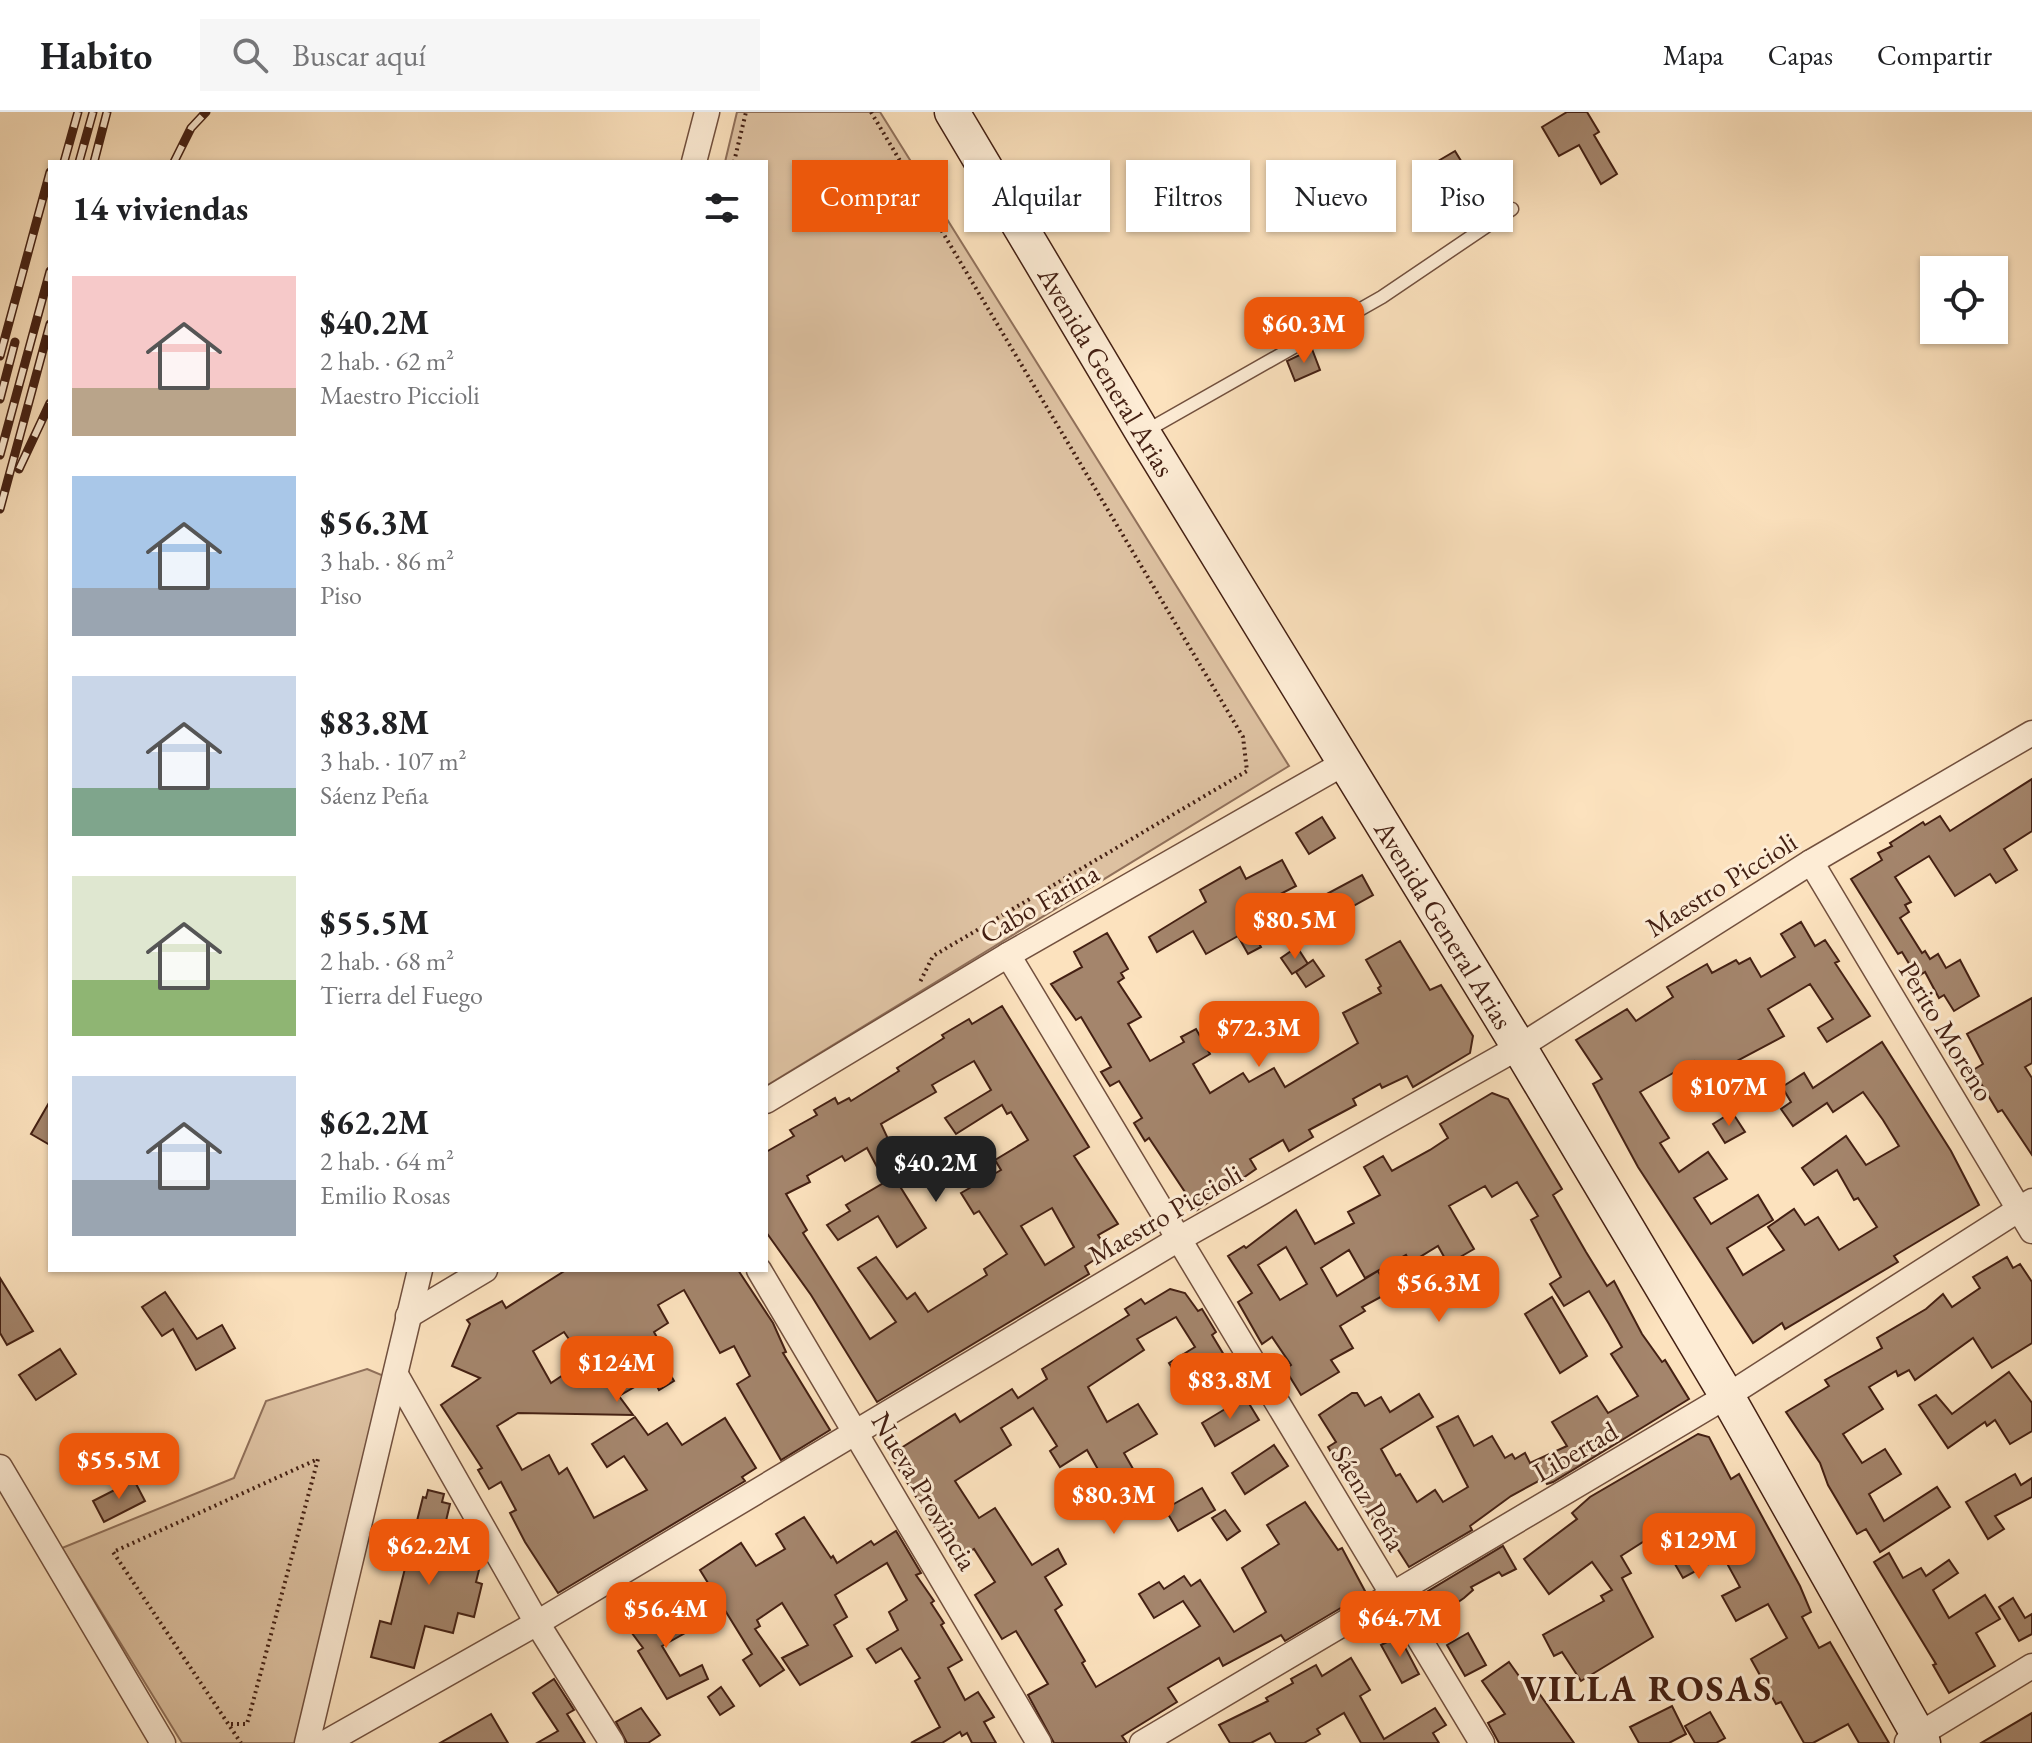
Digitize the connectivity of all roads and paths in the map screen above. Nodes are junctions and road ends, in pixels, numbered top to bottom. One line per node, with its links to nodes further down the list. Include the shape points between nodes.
1 (707, 112): 5 (street)
2 (746, 112): 6 (path)
3 (871, 112): 13 (path, via 1236,724 1247,771 933,956)
4 (952, 112): 8 (main road, Avenida General Arias)
5 (695, 160)
6 (734, 160)
7 (1478, 232): 8 (lane, via 1382,297)
8 (1143, 433): 10 (main road, Avenida General Arias)
9 (2032, 733): 11 (street, Maestro Piccioli)
10 (1346, 762): 12 (street, Cabo Farina); 14 (main road, Avenida General Arias)
11 (1811, 862): 14 (street, Maestro Piccioli); 16 (street, Perito Moreno)
12 (1008, 955): 15 (street, Cabo Farina); 18 (street, Sáenz Peña)
13 (917, 987)
14 (1519, 1047): 18 (street, Maestro Piccioli); 24 (main road, Avenida General Arias)
15 (768, 1100)
16 (2025, 1205): 17 (street, Perito Moreno); 24 (street, Libertad)
17 (2032, 1231)
18 (1177, 1240): 25 (street, Maestro Piccioli); 27 (street, Sáenz Peña)
19 (419, 1272): 22 (street)
20 (482, 1272): 22 (street)
21 (760, 1272): 25 (street, Nueva Provincia)
22 (408, 1316): 23 (street)
23 (396, 1375): 28 (street); 34 (street)
24 (1727, 1396): 27 (street, Libertad); 31 (main road, Avenida General Arias)
25 (855, 1433): 28 (street, Maestro Piccioli); 37 (street, Nueva Provincia)
26 (0, 1467): 32 (street)
27 (1392, 1593): 38 (street, Libertad); 39 (street, Sáenz Peña)
28 (537, 1623): 35 (street, Maestro Piccioli); 36 (street)
29 (2032, 1666): 31 (street)
30 (231, 1724): 30 (path, via 247,1724 318,1459 113,1552); 33 (path)
31 (1915, 1740)
32 (163, 1743)
33 (241, 1743)
34 (307, 1743)
35 (325, 1743)
36 (612, 1743)
37 (1039, 1743)
38 (1142, 1743)
39 (1482, 1743)

